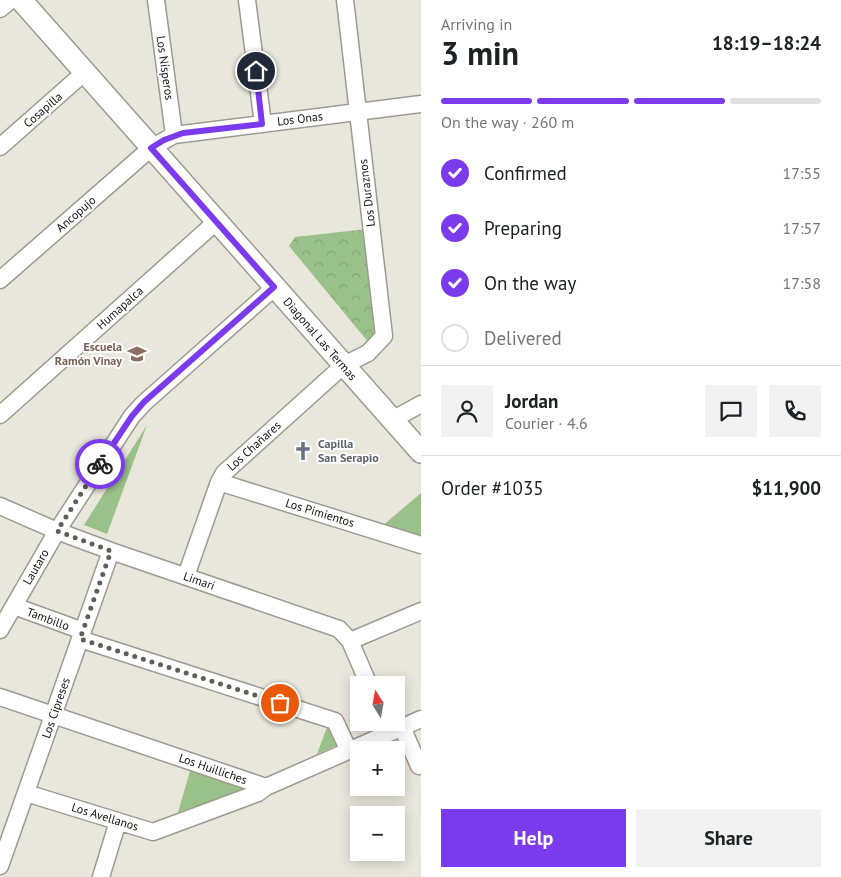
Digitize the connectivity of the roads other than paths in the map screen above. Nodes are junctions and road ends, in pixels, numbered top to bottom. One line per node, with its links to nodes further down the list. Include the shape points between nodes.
1 (10, 0): 6 (street)
2 (21, 0): 7 (main road, Diagonal Las Termas)
3 (156, 0): 11 (street, Los Nísperos)
4 (247, 0): 10 (street)
5 (345, 0): 9 (street, Los Duraznos)
6 (0, 9)
7 (85, 72): 12 (street, Cosapilla); 13 (main road, Diagonal Las Termas)
8 (421, 104): 9 (street, Los Onas)
9 (358, 112): 10 (street, Los Onas); 17 (street, Los Duraznos, via 384,336 368,353)
10 (262, 124): 11 (street, Los Onas)
11 (174, 135): 13 (street, Los Onas)
12 (0, 147)
13 (151, 148): 14 (main road, Diagonal Las Termas); 15 (street, Ancopujo)
14 (217, 222): 16 (main road, Diagonal Las Termas); 19 (street, Humapalca)
15 (0, 280)
16 (274, 287): 17 (main road, Diagonal Las Termas); 24 (street, Lautaro, via 144,402)
17 (344, 365): 20 (main road, Diagonal Las Termas); 22 (street, Los Chañares, via 229,468)
18 (421, 404): 20 (street)
19 (0, 415)
20 (392, 420): 21 (main road, Diagonal Las Termas)
21 (421, 452)
22 (219, 482): 25 (street, Los Pimientos); 27 (street, Los Chañares)
23 (0, 506): 24 (street, Limarí)
24 (57, 531): 26 (street, Limarí); 28 (street, Lautaro)
25 (421, 545)
26 (111, 551): 27 (street, Limarí); 31 (street, Los Cipreses)
27 (186, 576): 32 (street, Limarí, via 334,626)
28 (14, 606): 30 (street, Lautaro); 31 (street, Tambillo)
29 (421, 611): 32 (street)
30 (0, 630)
31 (81, 635): 35 (street, Los Cipreses); 40 (street, Tambillo, via 335,721)
32 (350, 641): 33 (street, Limarí)
33 (365, 676)
34 (0, 697): 35 (street, Los Huilliches)
35 (53, 715): 42 (street, Los Huilliches); 43 (street, Los Cipreses)
36 (421, 719): 37 (street)
37 (405, 724)
38 (386, 731): 40 (street)
39 (394, 731): 41 (street)
40 (349, 751): 42 (street)
41 (419, 766)
42 (266, 787): 44 (street, Los Avellanos, via 153,832)
43 (26, 793): 44 (street, Los Avellanos); 45 (street, Los Cipreses)
44 (118, 821): 46 (street)
45 (0, 866)
46 (101, 877)

